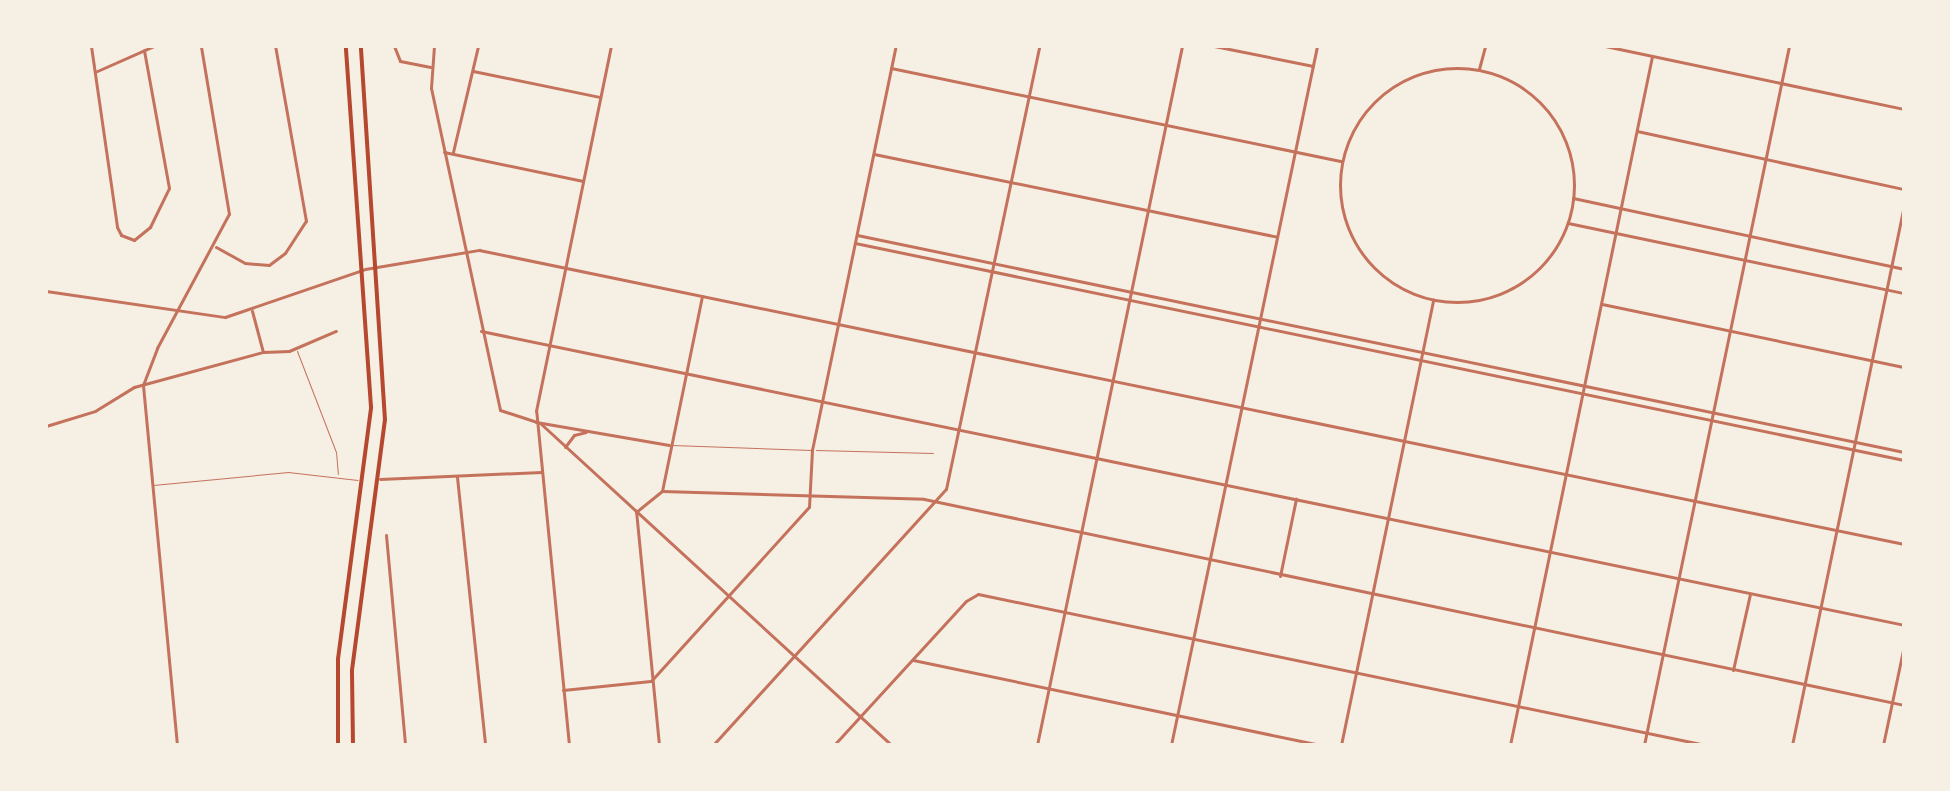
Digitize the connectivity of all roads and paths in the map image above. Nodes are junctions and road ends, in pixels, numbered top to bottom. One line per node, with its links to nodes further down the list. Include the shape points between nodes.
1 (91, 46): 26 (street)
2 (154, 46): 19 (street)
3 (201, 46): 52 (street, via 230,200)
4 (275, 46): 52 (street, via 306,221 285,253 269,265 245,263)
5 (346, 46): 61 (main road)
6 (361, 46): 58 (main road)
7 (394, 46): 22 (street, via 400,61)
8 (434, 46): 22 (street)
9 (478, 46): 25 (street)
10 (611, 46): 28 (street)
11 (896, 46): 23 (street)
12 (1039, 46): 29 (street)
13 (1182, 46): 31 (street)
14 (1214, 46): 21 (street)
15 (1317, 46): 21 (street)
16 (1485, 46): 24 (street)
17 (1605, 46): 20 (street)
18 (1789, 46): 27 (street)
19 (144, 50): 26 (street); 26 (street, via 169,188 150,227 134,240 117,227)
20 (1652, 56): 27 (street); 32 (street)
21 (1313, 66): 35 (street)
22 (430, 67): 33 (street)
23 (891, 68): 29 (street); 36 (street)
24 (1479, 70): 38 (street, via 1431,71 1388,90 1356,126); 42 (street, via 1519,86 1551,116 1570,155)
25 (473, 71): 28 (street); 34 (street)
26 (95, 72)
27 (1780, 83): 30 (street); 37 (street)
28 (600, 97): 39 (street)
29 (1028, 97): 31 (street); 40 (street)
30 (1904, 109)
31 (1166, 125): 35 (street); 45 (street)
32 (1637, 131): 37 (street); 44 (street)
33 (444, 152): 34 (street); 54 (street)
34 (453, 152): 39 (street)
35 (1295, 152): 38 (street); 49 (street)
36 (874, 154): 40 (street); 48 (street)
37 (1765, 160): 41 (street); 50 (street)
38 (1342, 161): 69 (street, via 1340,200 1359,249 1386,278)
39 (583, 181): 60 (street)
40 (1010, 182): 45 (street); 57 (street)
41 (1904, 189)
42 (1573, 198): 44 (street); 46 (street)
43 (1904, 205): 59 (street)
44 (1620, 208): 47 (street); 50 (street)
45 (1147, 210): 49 (street); 66 (street)
46 (1568, 223): 47 (street); 69 (street, via 1551,255 1515,286 1469,301)
47 (1615, 233): 56 (street); 71 (street)
48 (857, 235): 51 (street); 53 (street)
49 (1277, 237): 76 (street)
50 (1749, 237): 56 (street); 59 (street)
51 (855, 243): 55 (street); 77 (street)
52 (216, 247): 73 (street)
53 (925, 248): 55 (street); 57 (street)
54 (464, 250): 58 (street); 60 (street); 80 (street)
55 (923, 257): 63 (street)
56 (1744, 259): 64 (street); 81 (street)
57 (994, 263): 63 (street); 66 (street)
58 (377, 266): 61 (street); 127 (main road, via 385,410)
59 (1891, 266): 62 (street); 64 (street)
60 (565, 268): 68 (street); 84 (street)
61 (365, 269): 74 (street); 128 (main road, via 371,407)
62 (1904, 269)
63 (993, 271): 70 (street); 88 (street)
64 (1886, 290): 67 (street); 90 (street)
65 (46, 291): 73 (street)
66 (1131, 291): 70 (street); 72 (street)
67 (1904, 293)
68 (702, 296): 77 (street); 95 (street)
69 (1433, 299): 87 (street)
70 (1129, 300): 75 (street); 97 (street)
71 (1601, 304): 81 (street); 99 (street)
72 (1197, 305): 75 (street); 76 (street)
73 (177, 311): 74 (street, via 225,317); 98 (street)
74 (252, 311): 86 (street)
75 (1196, 314): 78 (street)
76 (1260, 318): 78 (street); 82 (street)
77 (838, 324): 88 (street); 102 (street)
78 (1258, 327): 83 (street); 104 (street)
79 (336, 331): 85 (street)
80 (481, 331): 84 (street); 107 (street, via 500,410)
81 (1730, 331): 90 (street); 105 (street)
82 (1345, 336): 83 (street); 87 (street)
83 (1343, 344): 89 (street)
84 (549, 345): 95 (street); 107 (street)
85 (295, 348): 86 (street); 125 (lane, via 336,452)
86 (263, 352): 98 (street)
87 (1422, 352): 89 (street); 91 (street)
88 (975, 353): 97 (street); 110 (street)
89 (1420, 360): 94 (street); 113 (street)
90 (1872, 360): 92 (street); 114 (street)
91 (1471, 362): 93 (street); 94 (street)
92 (1904, 367)
93 (1503, 368): 96 (street); 99 (street)
94 (1470, 370): 96 (street)
95 (685, 373): 102 (street); 115 (street)
96 (1500, 377): 100 (street)
97 (1112, 381): 104 (street); 121 (street)
98 (143, 385): 108 (street, via 95,411); 129 (street)
99 (1584, 385): 100 (street); 101 (street)
100 (1583, 394): 103 (street); 124 (street)
101 (1650, 399): 103 (street); 105 (street)
102 (823, 402): 110 (street); 117 (street)
103 (1648, 407): 106 (street)
104 (1242, 408): 113 (street); 130 (street)
105 (1713, 412): 106 (street); 109 (street)
106 (1711, 420): 112 (street); 134 (street)
107 (538, 422): 111 (street); 116 (street); 123 (street)
108 (46, 426)
109 (1784, 427): 112 (street); 114 (street)
110 (959, 429): 121 (street); 135 (street, via 949,480)
111 (594, 432): 115 (street); 116 (street, via 576,434)
112 (1782, 435): 118 (street)
113 (1403, 442): 124 (street); 137 (street)
114 (1855, 442): 118 (street); 119 (street)
115 (669, 445): 117 (lane); 131 (street)
116 (565, 447): 136 (street)
117 (812, 450): 120 (lane); 132 (street)
118 (1854, 450): 122 (street); 138 (street)
119 (1904, 452)
120 (933, 453)
121 (1096, 458): 130 (street); 140 (street)
122 (1904, 460)
123 (542, 472): 126 (street); 163 (street)
124 (1566, 475): 134 (street); 142 (street)
125 (338, 477): 128 (lane); 129 (lane, via 288,472)
126 (457, 477): 127 (street); 174 (street)
127 (380, 479): 172 (main road, via 352,670)
128 (365, 481): 171 (main road, via 338,659)
129 (153, 485): 170 (street)
130 (1225, 485): 133 (street); 143 (street)
131 (662, 491): 132 (street); 136 (street)
132 (811, 495): 135 (street); 148 (street, via 801,517)
133 (1296, 499): 137 (street); 144 (street)
134 (1693, 501): 138 (street); 145 (street)
135 (937, 503): 140 (street); 156 (street)
136 (636, 512): 148 (street); 160 (street)
137 (1387, 518): 142 (street); 147 (street)
138 (1836, 531): 141 (street); 149 (street)
139 (386, 535): 173 (street)
140 (1080, 535): 143 (street); 150 (street)
141 (1904, 544)
142 (1550, 552): 145 (street); 152 (street)
143 (1209, 562): 144 (street); 153 (street)
144 (1280, 576): 147 (street)
145 (1678, 578): 146 (street); 155 (street)
146 (1750, 594): 149 (street); 158 (street)
147 (1372, 595): 152 (street); 159 (street)
148 (728, 597): 156 (street); 160 (street)
149 (1820, 608): 151 (street); 161 (street)
150 (1064, 612): 153 (street); 157 (street, via 974,596); 162 (street)
151 (1904, 625)
152 (1534, 629): 155 (street); 165 (street)
153 (1193, 639): 159 (street); 167 (street)
154 (1904, 645): 164 (street)
155 (1662, 655): 158 (street); 169 (street)
156 (795, 656): 168 (street); 177 (street)
157 (913, 660): 162 (street); 168 (street)
158 (1733, 670): 161 (street)
159 (1356, 672): 165 (street); 183 (street)
160 (651, 681): 163 (street); 176 (street)
161 (1805, 684): 164 (street); 187 (street)
162 (1049, 689): 167 (street); 180 (street)
163 (563, 690): 175 (street)
164 (1892, 703): 166 (street); 188 (street)
165 (1518, 705): 169 (street); 184 (street)
166 (1904, 705)
167 (1177, 715): 181 (street); 182 (street)
168 (860, 718): 178 (street); 179 (street)
169 (1646, 732): 185 (street); 186 (street)
170 (177, 745)
171 (338, 745)
172 (353, 745)
173 (405, 745)
174 (485, 745)
175 (569, 745)
176 (659, 745)
177 (713, 745)
178 (834, 745)
179 (891, 745)
180 (1037, 745)
181 (1171, 745)
182 (1320, 745)
183 (1341, 745)
184 (1510, 745)
185 (1644, 745)
186 (1705, 745)
187 (1792, 745)
188 (1883, 745)

